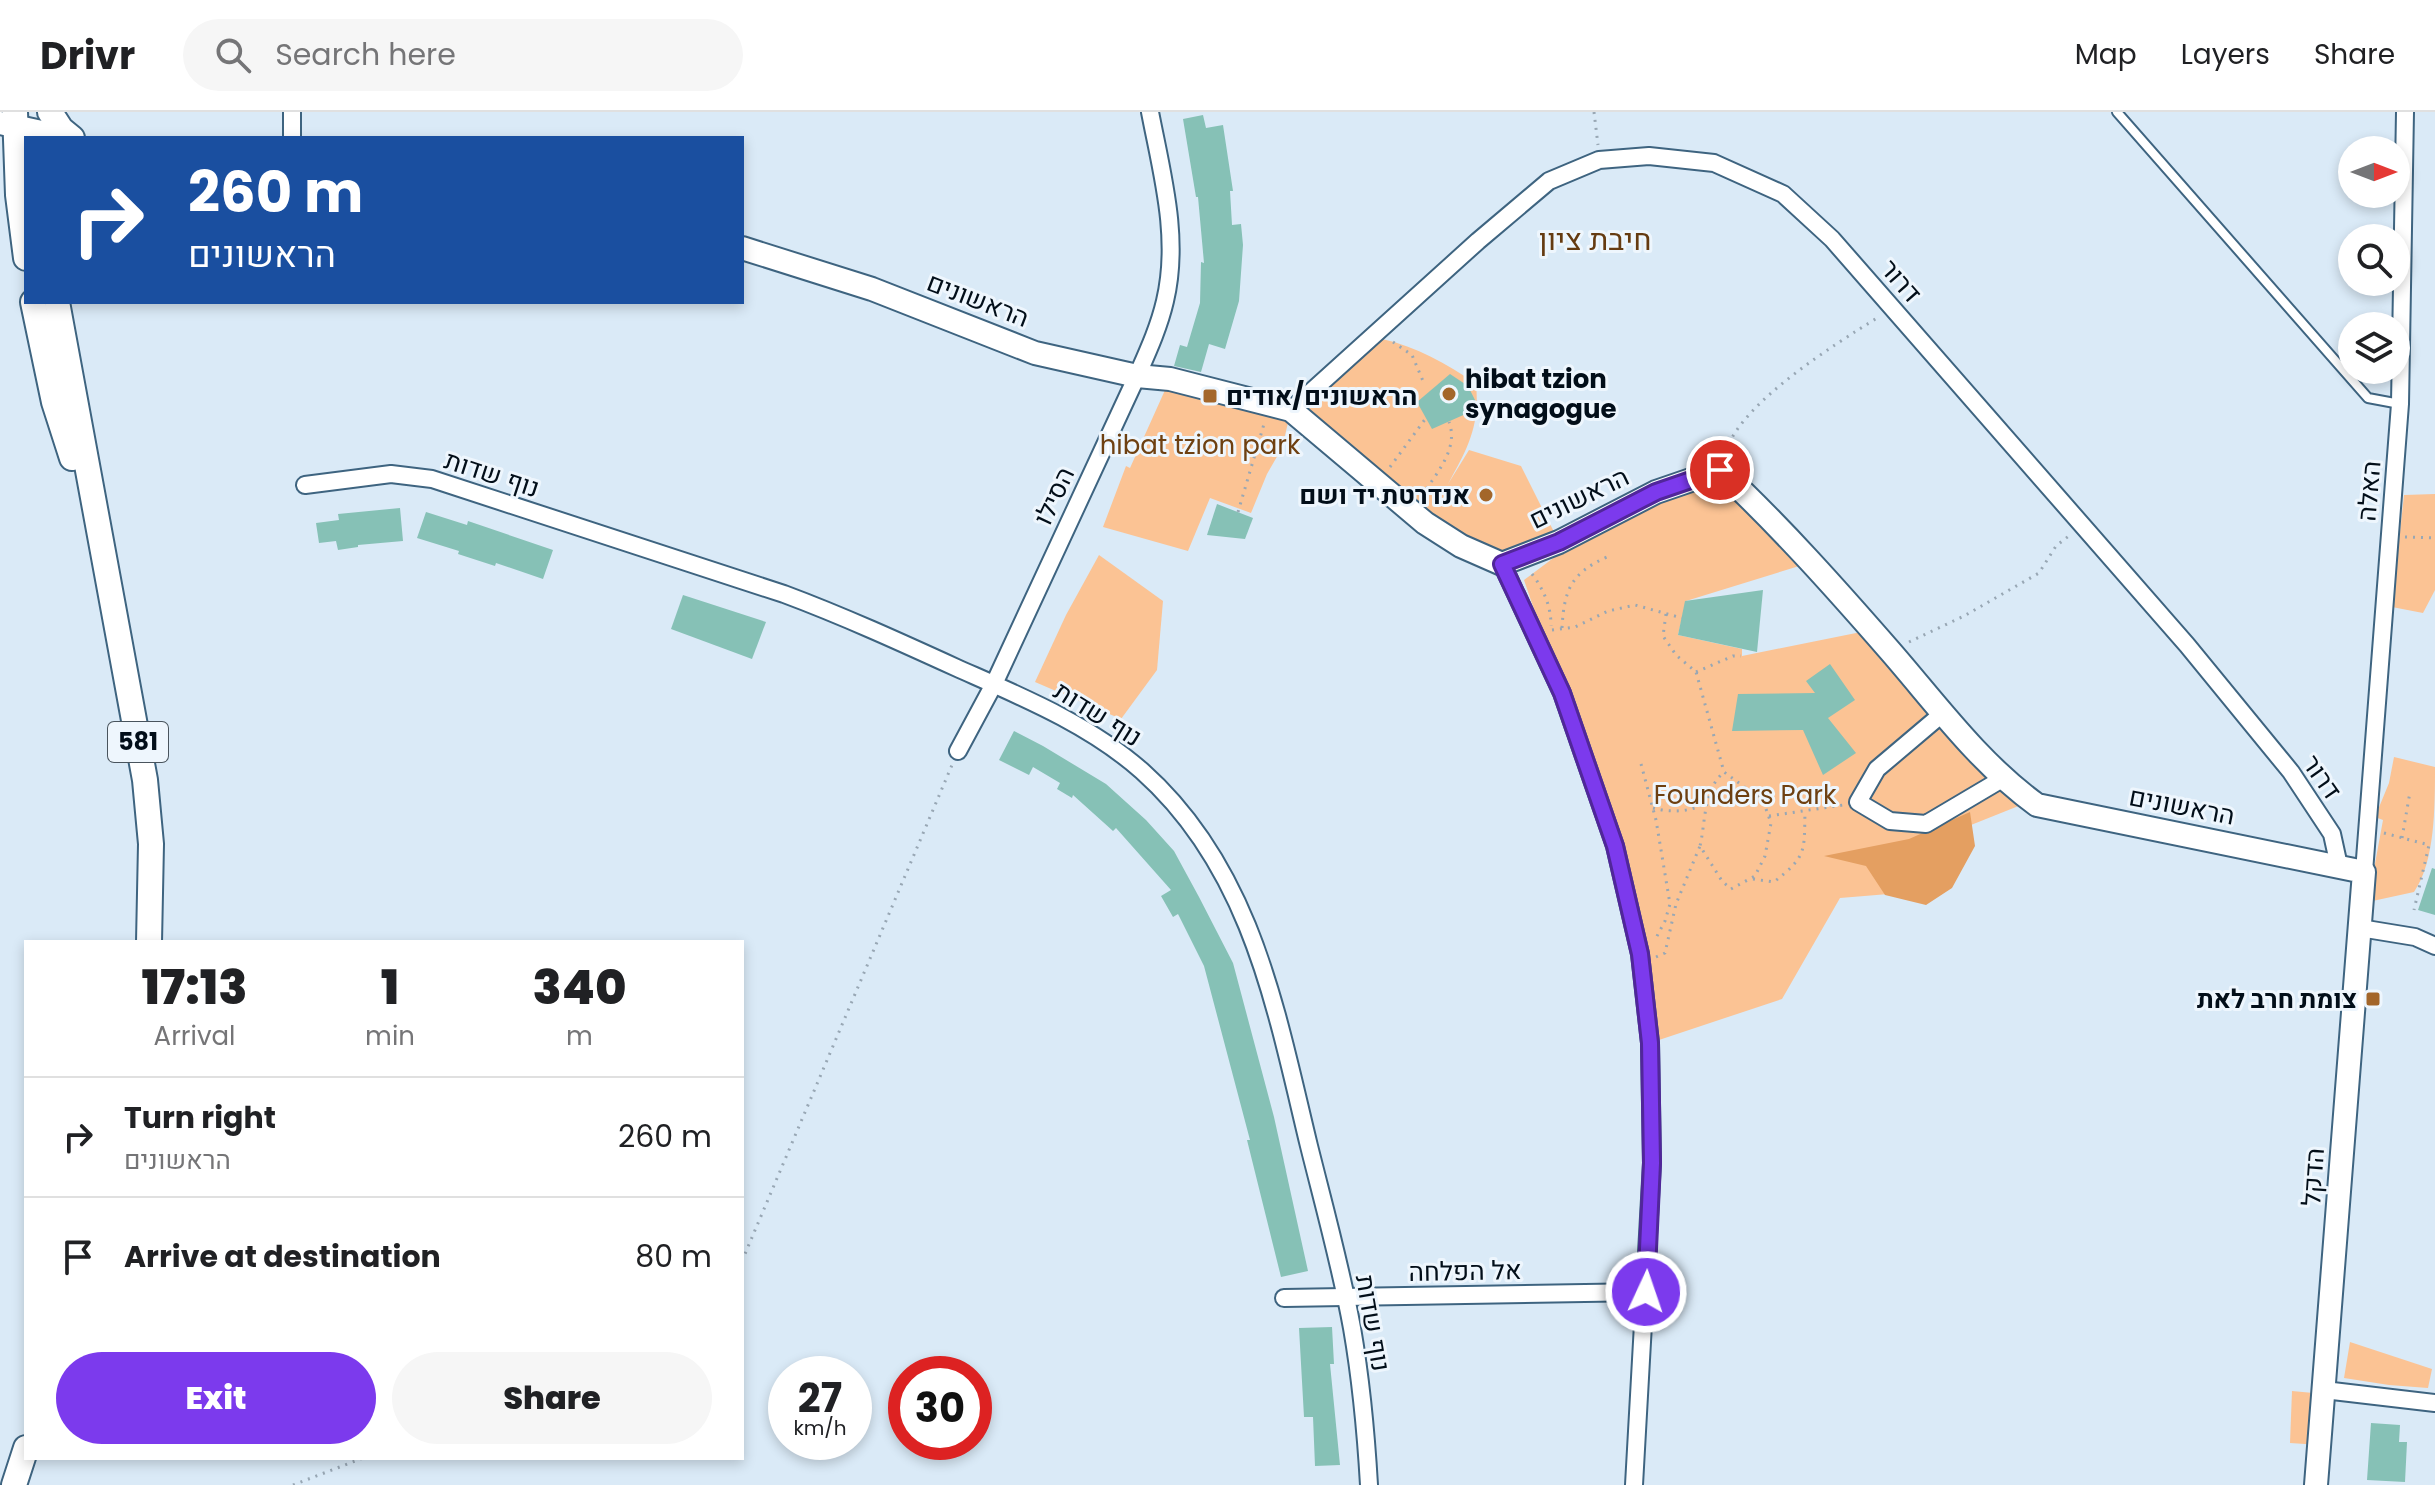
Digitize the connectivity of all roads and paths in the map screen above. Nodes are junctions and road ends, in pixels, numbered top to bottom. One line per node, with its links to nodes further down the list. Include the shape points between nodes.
1 (292, 112): 9 (street)
2 (1150, 112): 18 (street, הסילו, via 1171,223 1171,261 1165,300)
3 (1594, 112): 11 (path)
4 (2117, 112): 20 (lane, via 2368,398)
5 (2405, 112): 20 (street, האלה)
6 (11, 121): 7 (street); 10 (main road)
7 (44, 123): 8 (main road)
8 (69, 136)
9 (292, 136)
10 (11, 150): 12 (main road)
11 (1599, 160): 16 (street, דרור, via 1649,156 1714,163 1783,194 1832,239); 17 (street, דרור, via 1549,181)
12 (24, 242)
13 (744, 249): 18 (street, הראשונים, via 872,289 1035,353)
14 (33, 304): 32 (main road, 581, via 54,402)
15 (57, 304): 32 (main road, 581)
16 (1891, 307): 24 (path, via 1755,408 1729,441); 29 (street, דרור)
17 (1375, 334): 19 (path, via 1412,355); 21 (street, דרור)
18 (1137, 376): 21 (street, הראשונים, via 1170,379); 44 (street, הסילו)
19 (1423, 381)
20 (2400, 404): 30 (street, האלה)
21 (1281, 407): 25 (street, הראשונים); 27 (path)
22 (1426, 418): 25 (path)
23 (1449, 422): 28 (path, via 1452,445)
24 (1720, 470): 34 (street, הראשונים, via 1656,492 1559,542); 41 (street, הראשונים)
25 (1378, 483): 28 (street, הראשונים)
26 (305, 485): 44 (street, נוף שדות, via 391,474 432,479 797,599)
27 (1238, 512)
28 (1412, 512): 34 (street, הראשונים, via 1461,546)
29 (2082, 525): 41 (path, via 2056,546 2039,573); 61 (street, דרור, via 2291,772 2332,834)
30 (2390, 537): 31 (path); 56 (street, האלה)
31 (2435, 538)
32 (100, 544): 66 (main road, 581, via 145,780 151,844)
33 (1607, 557): 38 (path, via 1578,574 1569,588)
34 (1502, 564): 40 (street)
35 (1532, 574): 39 (path, via 1547,601)
36 (1666, 614): 37 (path); 38 (path, via 1635,605); 43 (path, via 1663,636 1668,646)
37 (1682, 618)
38 (1562, 628): 39 (path)
39 (1551, 630): 40 (path)
40 (1532, 632): 68 (street, via 1562,693 1615,846)
41 (1890, 651): 45 (street, הראשונים)
42 (1741, 656): 43 (path)
43 (1696, 672): 48 (path)
44 (994, 684): 46 (street, הסילו); 71 (street, נוף שדות, via 1097,739 1141,770 1175,805 1233,890 1269,981)
45 (1942, 714): 49 (street, הראשונים); 49 (street, via 1877,769 1858,802 1890,821 1926,824)
46 (958, 751): 69 (path)
47 (1641, 764): 52 (path)
48 (1724, 772): 51 (path); 55 (path, via 1758,797)
49 (2002, 779): 61 (street, הראשונים, via 2037,805)
50 (2410, 792): 57 (path)
51 (1707, 802): 52 (path, via 1688,810); 58 (path)
52 (1653, 808): 68 (path, via 1670,904 1654,941)
53 (1823, 809): 54 (path)
54 (1805, 812): 55 (path); 63 (path, via 1804,845 1797,864 1774,882)
55 (1769, 816): 63 (path, via 1770,838)
56 (2367, 828): 57 (path); 62 (street, האלה)
57 (2402, 838): 59 (path, via 2429,845)
58 (1700, 846): 63 (path, via 1731,889); 68 (path, via 1676,904 1665,953)
59 (2426, 855): 60 (path); 64 (path)
60 (2435, 856)
61 (2339, 866): 62 (street, הראשונים)
62 (2364, 872): 65 (street, הדקל)
63 (1750, 879)
64 (2414, 910)
65 (2360, 928): 67 (street, via 2415,937); 73 (street, הדקל)
66 (149, 940)
67 (2435, 946)
68 (1640, 954): 70 (street, via 1650,1043 1652,1148)
69 (744, 1256)
70 (1646, 1292): 71 (street, אל הפלחה); 80 (street)
71 (1346, 1296): 72 (street, אל הפלחה); 79 (street, נוף שדות)
72 (1284, 1298)
73 (2324, 1390): 74 (street); 81 (street, הדקל)
74 (2435, 1403)
75 (24, 1454): 77 (main road)
76 (358, 1460): 78 (path)
77 (14, 1485)
78 (293, 1485)
79 (1369, 1485)
80 (1634, 1485)
81 (2316, 1485)

